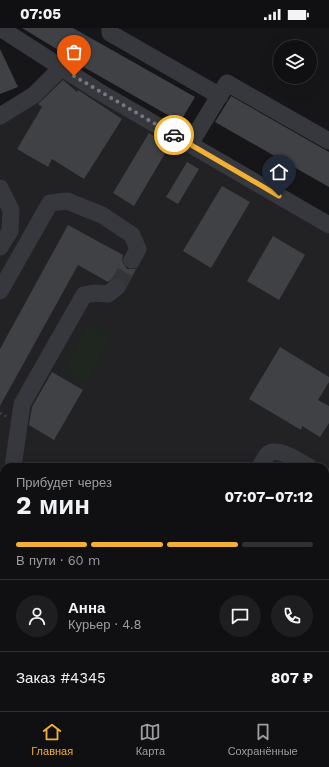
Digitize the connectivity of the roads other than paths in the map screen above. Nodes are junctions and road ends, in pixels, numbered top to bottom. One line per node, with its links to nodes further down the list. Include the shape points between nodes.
1 (0, 28): 3 (street)
2 (110, 28): 4 (street, via 110,33)
3 (61, 68): 5 (street, via 34,95); 7 (street)
4 (220, 96): 6 (street, via 227,83); 7 (street)
5 (0, 116)
6 (329, 141)
7 (190, 144): 9 (street)
8 (0, 188): 10 (street, via 11,210 10,231)
9 (329, 225)
10 (0, 247)
11 (132, 260): 13 (street, via 138,250 132,235 102,215 68,202 50,203)
12 (117, 287): 14 (street, via 108,294 84,295 22,404)
13 (0, 291)
14 (14, 463)
15 (263, 463): 16 (street, via 269,453 274,452 290,456)
16 (302, 463)

